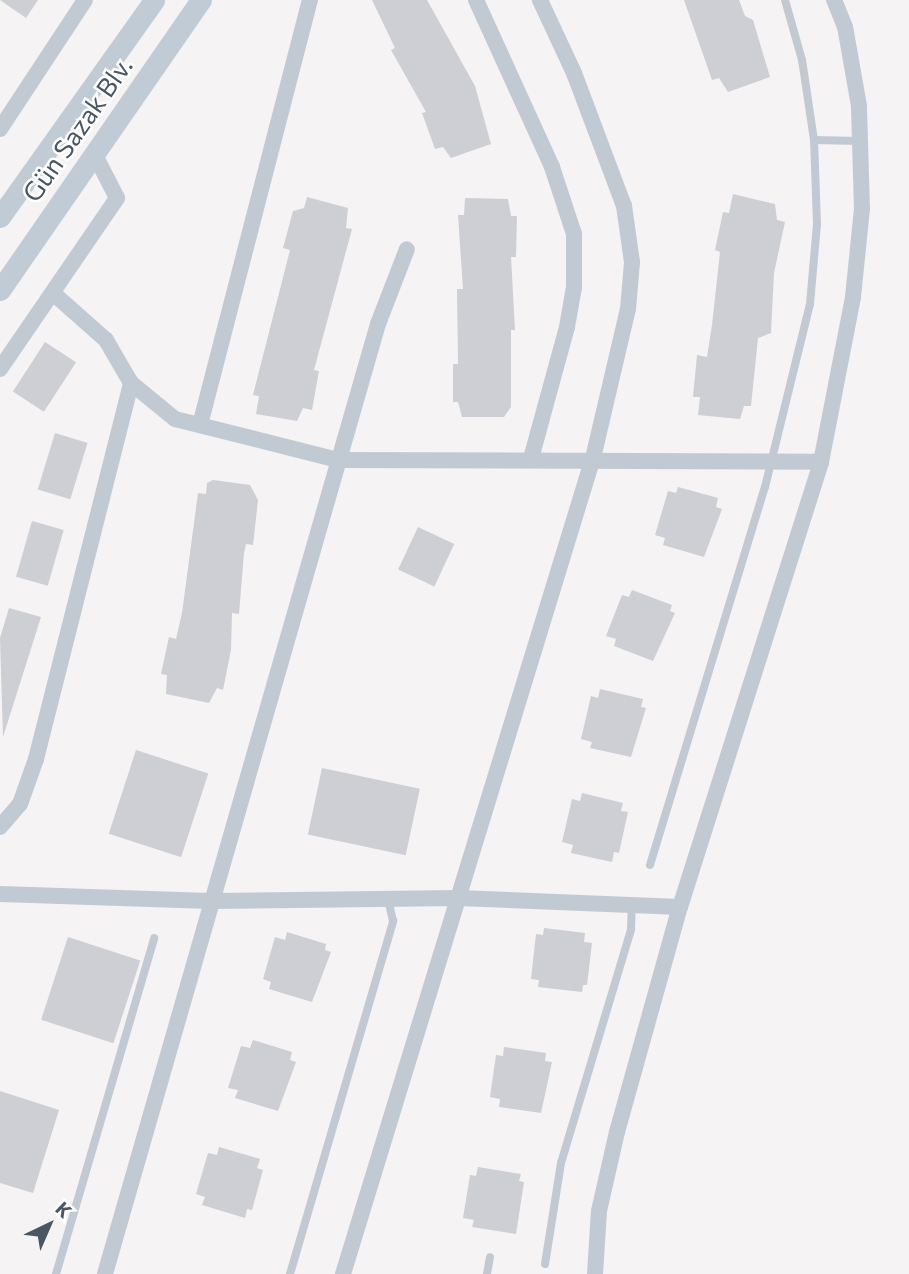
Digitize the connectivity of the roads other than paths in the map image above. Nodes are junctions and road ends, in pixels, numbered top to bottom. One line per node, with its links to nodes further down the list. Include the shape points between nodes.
1 (85, 0): 9 (street)
2 (154, 0): 13 (main road, Gün Sazak Blv.)
3 (201, 0): 12 (main road, Gün Sazak Blv.)
4 (310, 0): 19 (street)
5 (476, 0): 21 (street, via 552,167 573,234 574,287 567,327)
6 (540, 0): 20 (street, via 624,206 632,262 628,309)
7 (785, 0): 10 (lane, via 802,60)
8 (834, 0): 11 (street, via 845,27)
9 (0, 129)
10 (814, 140): 11 (lane); 24 (lane, via 817,224 810,304)
11 (860, 141): 23 (street, via 862,209 853,297)
12 (94, 153): 15 (main road, Gün Sazak Blv.); 16 (street, via 117,198)
13 (0, 217)
14 (407, 249): 22 (street, via 378,324)
15 (0, 290)
16 (54, 294): 17 (street); 18 (street, via 106,340)
17 (0, 369)
18 (131, 383): 19 (street, via 174,419); 25 (street, via 36,759 20,804)
19 (200, 425): 22 (street)
20 (593, 458): 21 (street); 24 (street); 28 (street)
21 (531, 459): 22 (street)
22 (338, 460): 30 (street)
23 (821, 462): 24 (street); 32 (street)
24 (770, 463): 26 (lane)
25 (0, 827)
26 (650, 865)
27 (0, 894): 30 (street)
28 (458, 898): 29 (street); 31 (street); 39 (street)
29 (388, 899): 30 (street); 38 (lane, via 393,921)
30 (210, 901): 37 (street)
31 (632, 905): 32 (street); 35 (lane, via 631,929 561,1163)
32 (680, 907): 41 (street, via 617,1132 599,1211)
33 (154, 938): 36 (lane)
34 (490, 1257): 40 (lane)
35 (545, 1264)
36 (57, 1274)
37 (105, 1274)
38 (290, 1274)
39 (343, 1274)
40 (487, 1274)
41 (595, 1274)

